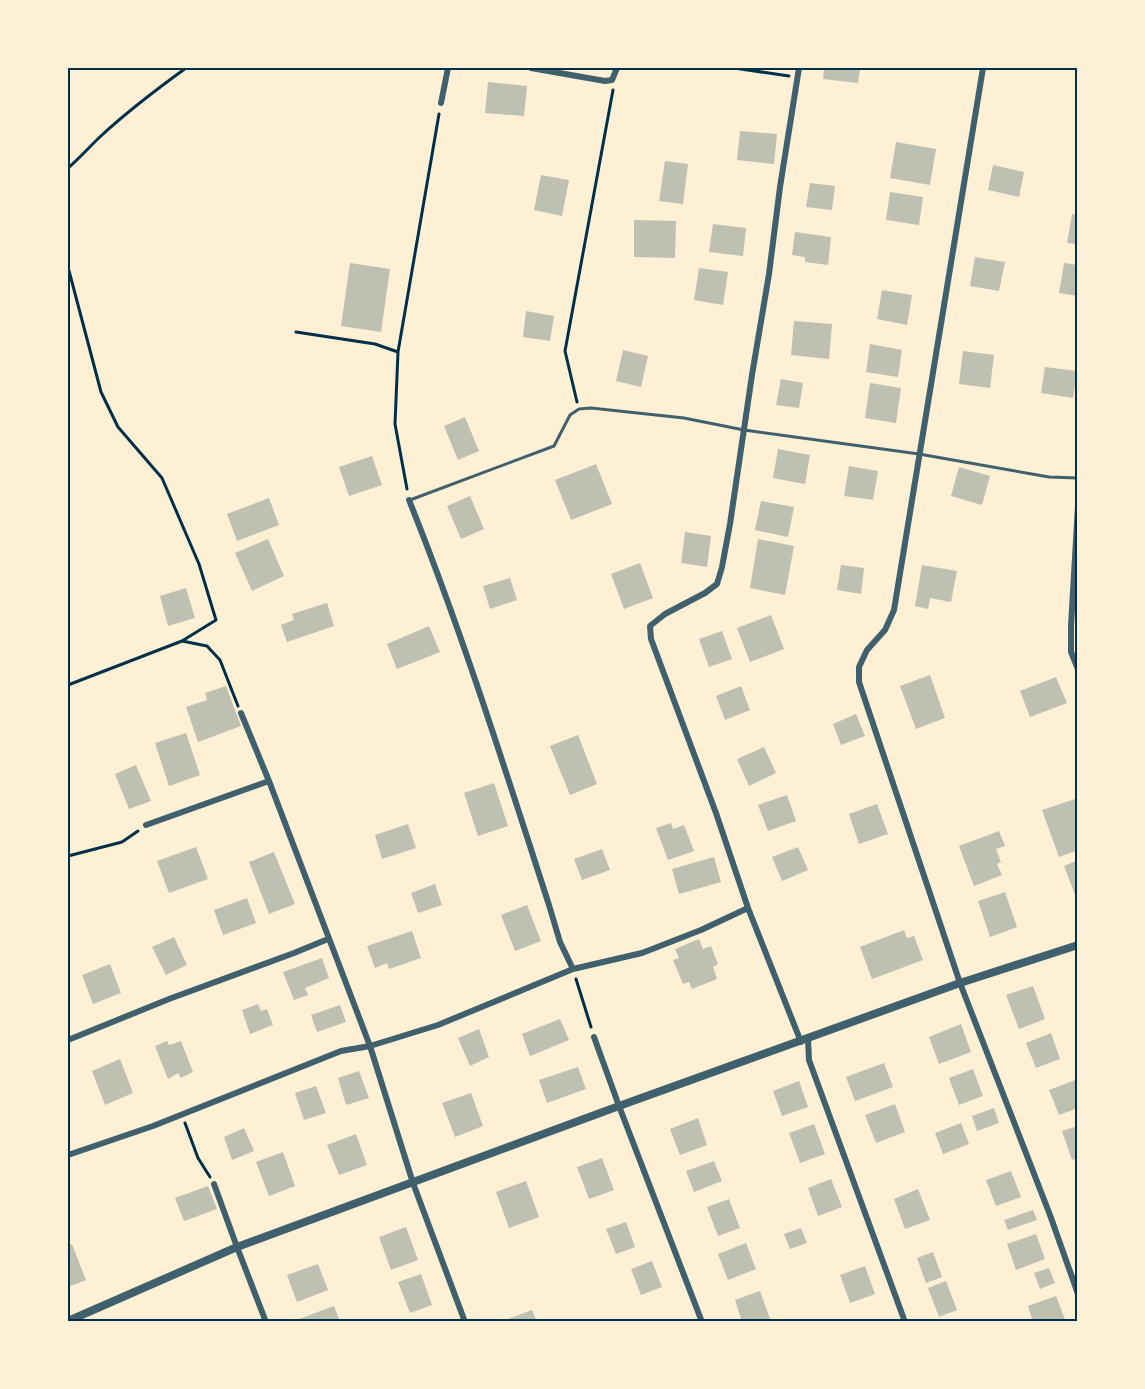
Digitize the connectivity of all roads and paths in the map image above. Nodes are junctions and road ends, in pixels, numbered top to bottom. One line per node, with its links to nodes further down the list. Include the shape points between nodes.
1 (186, 68): 10 (path, via 125,115)
2 (448, 68): 9 (street)
3 (531, 68): 7 (street, via 605,81 612,80)
4 (734, 68): 8 (path)
5 (799, 68): 8 (street)
6 (983, 68): 16 (street)
7 (617, 69): 14 (path, via 565,351)
8 (796, 77): 15 (street)
9 (441, 103): 13 (path)
10 (68, 168)
11 (68, 267): 20 (path, via 101,392 118,427 162,478 199,564 216,621)
12 (296, 332): 13 (path, via 375,344)
13 (398, 352): 18 (path, via 395,424)
14 (579, 409): 15 (lane, via 684,418); 18 (lane, via 570,415 555,446)
15 (744, 430): 16 (lane); 27 (street, via 717,584 650,626 651,639)
16 (919, 454): 17 (lane, via 1049,477); 31 (street, via 894,609 885,630 867,650 859,667 859,682)
17 (1077, 478)
18 (409, 500): 30 (street, via 469,661 560,942)
19 (1077, 506): 21 (street, via 1071,626 1071,652)
20 (182, 641): 22 (path); 23 (path, via 207,646 220,660)
21 (1077, 669)
22 (68, 684)
23 (241, 713): 24 (street)
24 (269, 781): 25 (street); 28 (street)
25 (146, 825): 26 (path, via 122,842)
26 (68, 856)
27 (748, 908): 30 (street, via 642,953); 34 (street)
28 (328, 939): 33 (street); 35 (street)
29 (1077, 945): 31 (street)
30 (573, 969): 32 (path); 35 (street, via 438,1025)
31 (960, 983): 34 (street); 42 (street)
32 (594, 1037): 36 (street)
33 (68, 1040)
34 (804, 1040): 36 (street); 47 (street)
35 (370, 1046): 37 (street, via 330,1054); 39 (street)
36 (619, 1106): 39 (street); 46 (street)
37 (182, 1115): 38 (street); 40 (path, via 198,1158)
38 (68, 1155)
39 (413, 1183): 41 (street); 45 (street)
40 (214, 1184): 41 (street)
41 (237, 1247): 43 (street); 44 (street)
42 (1077, 1294)
43 (70, 1321)
44 (266, 1322)
45 (465, 1322)
46 (702, 1322)
47 (905, 1322)

